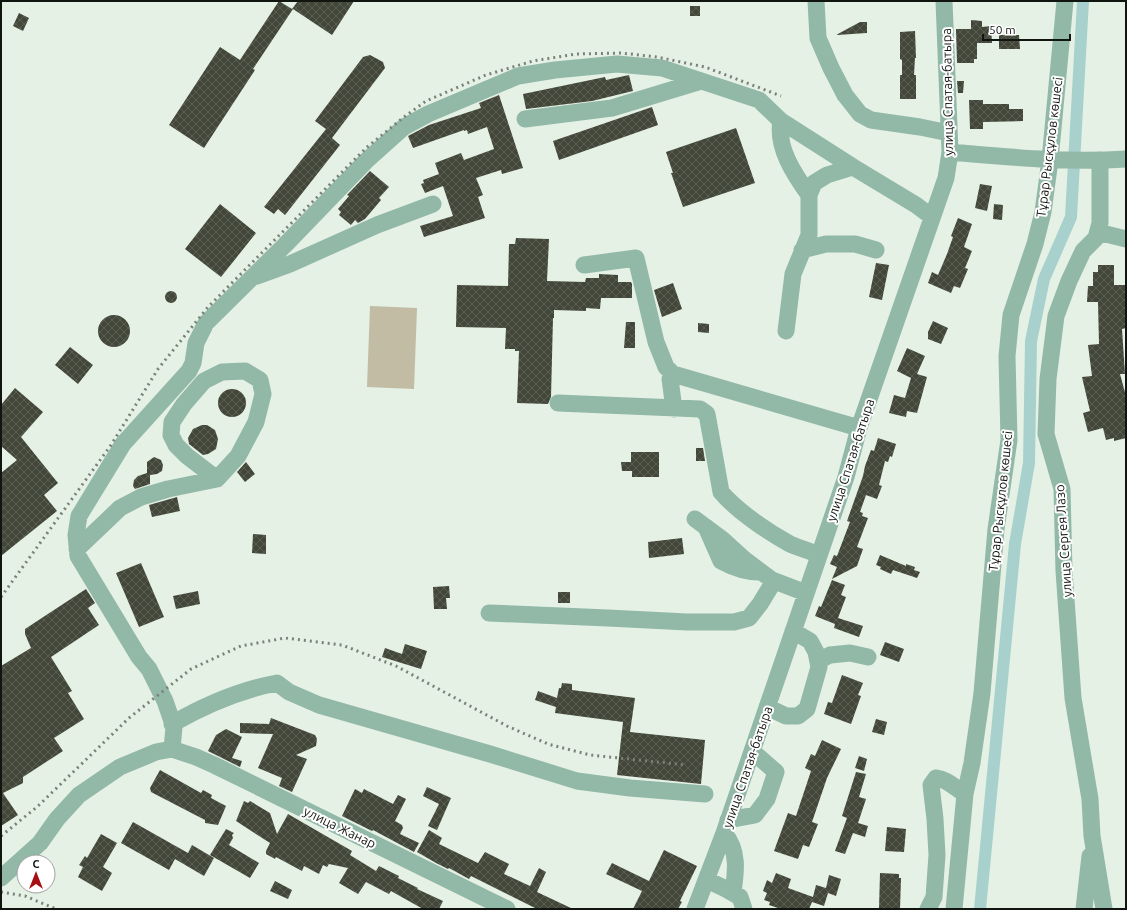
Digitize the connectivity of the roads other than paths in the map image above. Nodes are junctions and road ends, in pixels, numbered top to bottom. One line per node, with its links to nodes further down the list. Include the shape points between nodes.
1 (816, 1): 7 (street, via 818,38 845,95 860,114 871,120)
2 (944, 1): 7 (street, улица Спатая-батыра)
3 (1066, 1): 10 (street, Тұрар Рысқұлов көшесі)
4 (701, 81): 5 (street, via 612,108); 6 (street, via 760,100); 21 (street, via 662,68 617,64 518,76 463,98 404,127 366,161)
5 (525, 119)
6 (781, 121): 12 (street); 13 (street, via 779,130 785,153)
7 (949, 133): 8 (street, улица Спатая-батыра)
8 (950, 152): 10 (street); 15 (street, улица Спатая-батыра, via 946,178)
9 (1126, 159): 11 (street)
10 (1054, 160): 11 (street); 42 (street, Тұрар Рысқұлов көшесі, via 1035,244 1011,315 1007,356 1009,440 996,529 982,693)
11 (1095, 160): 16 (street, via 1100,223)
12 (853, 167): 13 (street, via 827,175 814,183); 15 (street)
13 (808, 195): 18 (street, via 808,235)
14 (433, 204): 21 (street)
15 (932, 216): 26 (street, улица Спатая-батыра)
16 (1098, 232): 17 (street); 44 (street, улица Сергея Лазо, via 1096,238 1083,251 1056,316 1048,379 1046,434 1062,489 1064,571 1073,698 1090,799)
17 (1126, 239)
18 (802, 250): 19 (street, via 826,244 855,244); 22 (street, via 793,274)
19 (876, 250)
20 (584, 265): 23 (street, via 636,258 656,342 666,367)
21 (251, 278): 29 (street, via 206,323 196,344 189,371 123,444 79,516)
22 (786, 330)
23 (673, 374): 25 (street, via 670,379); 26 (street)
24 (558, 403): 25 (street)
25 (674, 409): 30 (street, via 700,409 707,414 721,492 729,502 790,544)
26 (859, 428): 30 (street, улица Спатая-батыра, via 846,476)
27 (217, 479): 27 (street, via 238,456 256,422 263,394 260,380 245,371 222,372 204,382 172,422 170,435 176,444); 29 (street, via 141,497 120,508)
28 (701, 523): 31 (street)
29 (77, 549): 38 (street, via 81,563 139,658 149,669 165,702)
30 (819, 555): 32 (street, улица Спатая-батыра)
31 (767, 576): 32 (street); 33 (street, via 760,604 749,618 734,622)
32 (806, 593): 34 (street, улица Спатая-батыра)
33 (489, 613)
34 (793, 631): 36 (street, via 810,641); 37 (street, улица Спатая-батыра)
35 (868, 658): 36 (street, via 850,653 830,655)
36 (818, 661): 37 (street, via 819,667 807,709 798,716 786,716)
37 (767, 707): 40 (street, улица Спатая-батыра)
38 (172, 724): 39 (street); 41 (street, via 211,704 255,687 278,683 288,692 319,705 577,781)
39 (172, 749): 45 (street, via 156,752 120,767 79,795 57,818 40,843); 48 (street, улица Жанар, via 214,764)
40 (752, 751): 43 (street, улица Спатая-батыра); 43 (street, via 776,772 768,799 755,815)
41 (705, 794)
42 (965, 794): 51 (street, via 944,779 936,778 931,785 937,855 934,897); 52 (street, Тұрар Рысқұлов көшесі)
43 (726, 827): 46 (street, улица Спатая-батыра); 47 (street, via 735,863)
44 (1092, 836): 53 (street); 54 (street, улица Сергея Лазо)
45 (1, 878)
46 (707, 880): 47 (street); 49 (street, улица Спатая-батыра)
47 (733, 892): 50 (street, via 740,897)
48 (507, 909)
49 (695, 909)
50 (744, 909)
51 (928, 909)
52 (954, 909)
53 (1084, 909)
54 (1104, 909): 55 (street)
55 (1116, 909)

